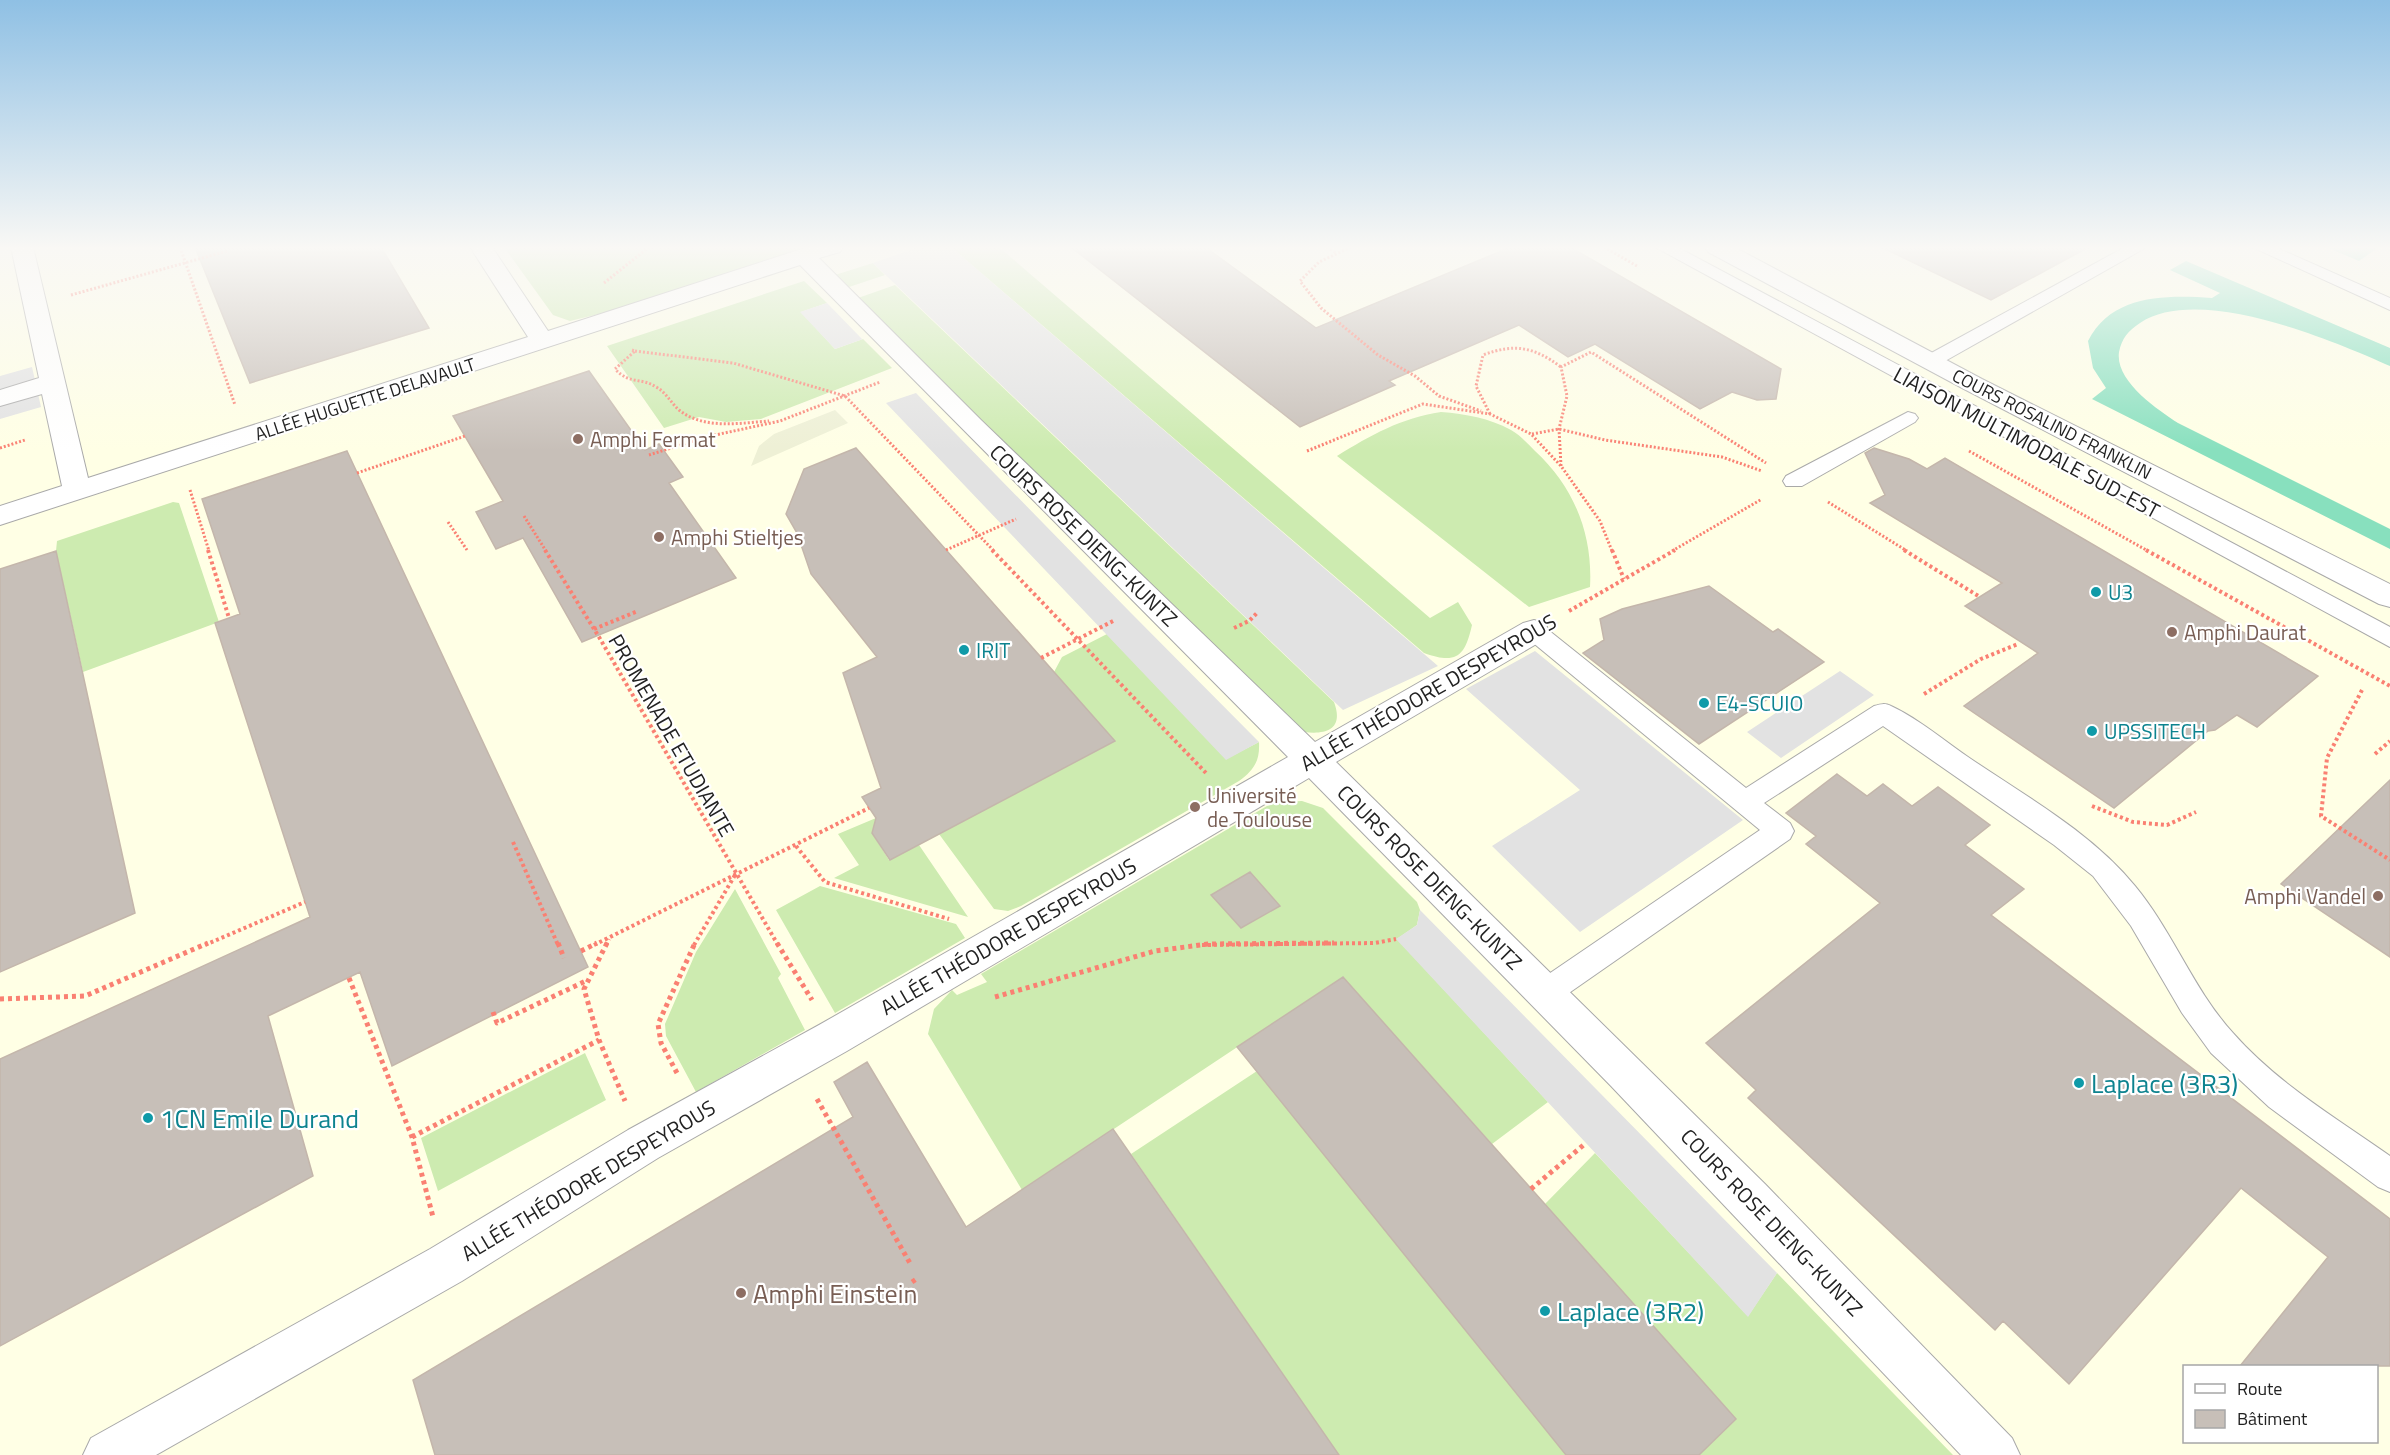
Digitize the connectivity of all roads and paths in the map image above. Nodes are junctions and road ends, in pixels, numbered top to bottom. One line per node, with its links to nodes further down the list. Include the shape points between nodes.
1 (38, 315): 17 (street)
2 (203, 315): 26 (path)
3 (525, 315): 10 (street)
4 (625, 315): 10 (street, ALLÉE HUGUETTE DELAVAULT)
5 (862, 315): 16 (street, COURS ROSE DIENG-KUNTZ)
6 (1329, 315): 20 (path, via 1378,355 1415,376 1439,396)
7 (1789, 315): 48 (lane, LIAISON MULTIMODALE SUD-EST)
8 (1844, 315): 14 (street, COURS ROSALIND FRANKLIN)
9 (2015, 315): 14 (lane)
10 (543, 342): 26 (street, ALLÉE HUGUETTE DELAVAULT)
11 (627, 349): 12 (path)
12 (635, 351): 18 (path, via 733,363); 22 (path, via 615,369 621,377 638,385 652,384 682,413 699,420)
13 (1591, 352): 15 (path)
14 (1931, 361): 42 (street, COURS ROSALIND FRANKLIN)
15 (1560, 367): 20 (path, via 1527,346 1502,347 1483,355 1475,392); 23 (path, via 1567,396)
16 (914, 368): 18 (path); 34 (street, COURS ROSE DIENG-KUNTZ)
17 (54, 382): 19 (street); 33 (street)
18 (845, 396): 22 (path); 38 (path)
19 (0, 398)
20 (1490, 414): 24 (path); 27 (path, via 1423,404)
21 (1908, 418): 32 (lane); 52 (path)
22 (780, 421): 28 (path)
23 (1558, 429): 24 (path); 30 (path); 32 (path, via 1722,457)
24 (1531, 434): 30 (path)
25 (465, 436): 31 (path)
26 (246, 437): 29 (street, ALLÉE HUGUETTE DELAVAULT)
27 (1307, 451)
28 (648, 455)
29 (179, 458): 33 (street, ALLÉE HUGUETTE DELAVAULT); 45 (path)
30 (1561, 466): 41 (path, via 1600,521)
31 (357, 473)
32 (1794, 481): 41 (path, ALLÉE THÉODORE DESPEYROUS)
33 (77, 491): 35 (street, ALLÉE HUGUETTE DELAVAULT)
34 (1052, 503): 38 (path); 43 (street, COURS ROSE DIENG-KUNTZ)
35 (0, 516)
36 (524, 516): 46 (path, PROMENADE ETUDIANTE)
37 (448, 522): 39 (path)
38 (979, 535): 40 (path); 49 (path)
39 (467, 550)
40 (946, 550)
41 (1624, 579): 47 (path, ALLÉE THÉODORE DESPEYROUS)
42 (2390, 597)
43 (1151, 601): 49 (path); 57 (street, COURS ROSE DIENG-KUNTZ)
44 (638, 611): 46 (path)
45 (229, 618)
46 (594, 629): 64 (path, PROMENADE ETUDIANTE)
47 (1534, 631): 57 (street, ALLÉE THÉODORE DESPEYROUS); 58 (lane)
48 (2390, 638)
49 (1078, 639): 51 (path); 59 (path)
50 (2018, 644): 54 (path, via 1981,659)
51 (1041, 658)
52 (2390, 686)
53 (2362, 690): 63 (path, via 2327,758 2321,816)
54 (1919, 696)
55 (2390, 741): 56 (path)
56 (2376, 754)
57 (1313, 759): 59 (street, ALLÉE THÉODORE DESPEYROUS); 74 (street, COURS ROSE DIENG-KUNTZ)
58 (1744, 802): 74 (lane, via 1780,831); 82 (lane, via 1883,713 2068,841 2111,877 2141,915 2197,1011 2223,1044 2263,1082)
59 (1236, 804): 66 (street, ALLÉE THÉODORE DESPEYROUS)
60 (869, 808): 62 (path)
61 (513, 842): 70 (path)
62 (796, 846): 64 (path); 66 (path, via 825,882)
63 (2390, 860)
64 (735, 875): 67 (path); 71 (path, PROMENADE ETUDIANTE)
65 (305, 903): 75 (path, via 85,996)
66 (1007, 936): 81 (street, ALLÉE THÉODORE DESPEYROUS)
67 (609, 938): 69 (path); 73 (path)
68 (1396, 939): 76 (path, via 1375,943 1208,944 1155,951)
69 (581, 951)
70 (564, 958)
71 (794, 969)
72 (349, 978): 79 (path)
73 (589, 979): 77 (path, via 497,1023); 78 (path, via 584,989)
74 (1545, 993): 88 (street, COURS ROSE DIENG-KUNTZ, via 1813,1261)
75 (0, 999)
76 (986, 999)
77 (493, 1012)
78 (599, 1040): 79 (path); 81 (path)
79 (412, 1137): 84 (path)
80 (1586, 1143): 83 (path)
81 (643, 1144): 84 (street, ALLÉE THÉODORE DESPEYROUS)
82 (2390, 1176)
83 (1531, 1189)
84 (446, 1265): 87 (street, ALLÉE THÉODORE DESPEYROUS)
85 (918, 1278): 86 (path)
86 (912, 1282)
87 (108, 1455)
88 (1995, 1455)

